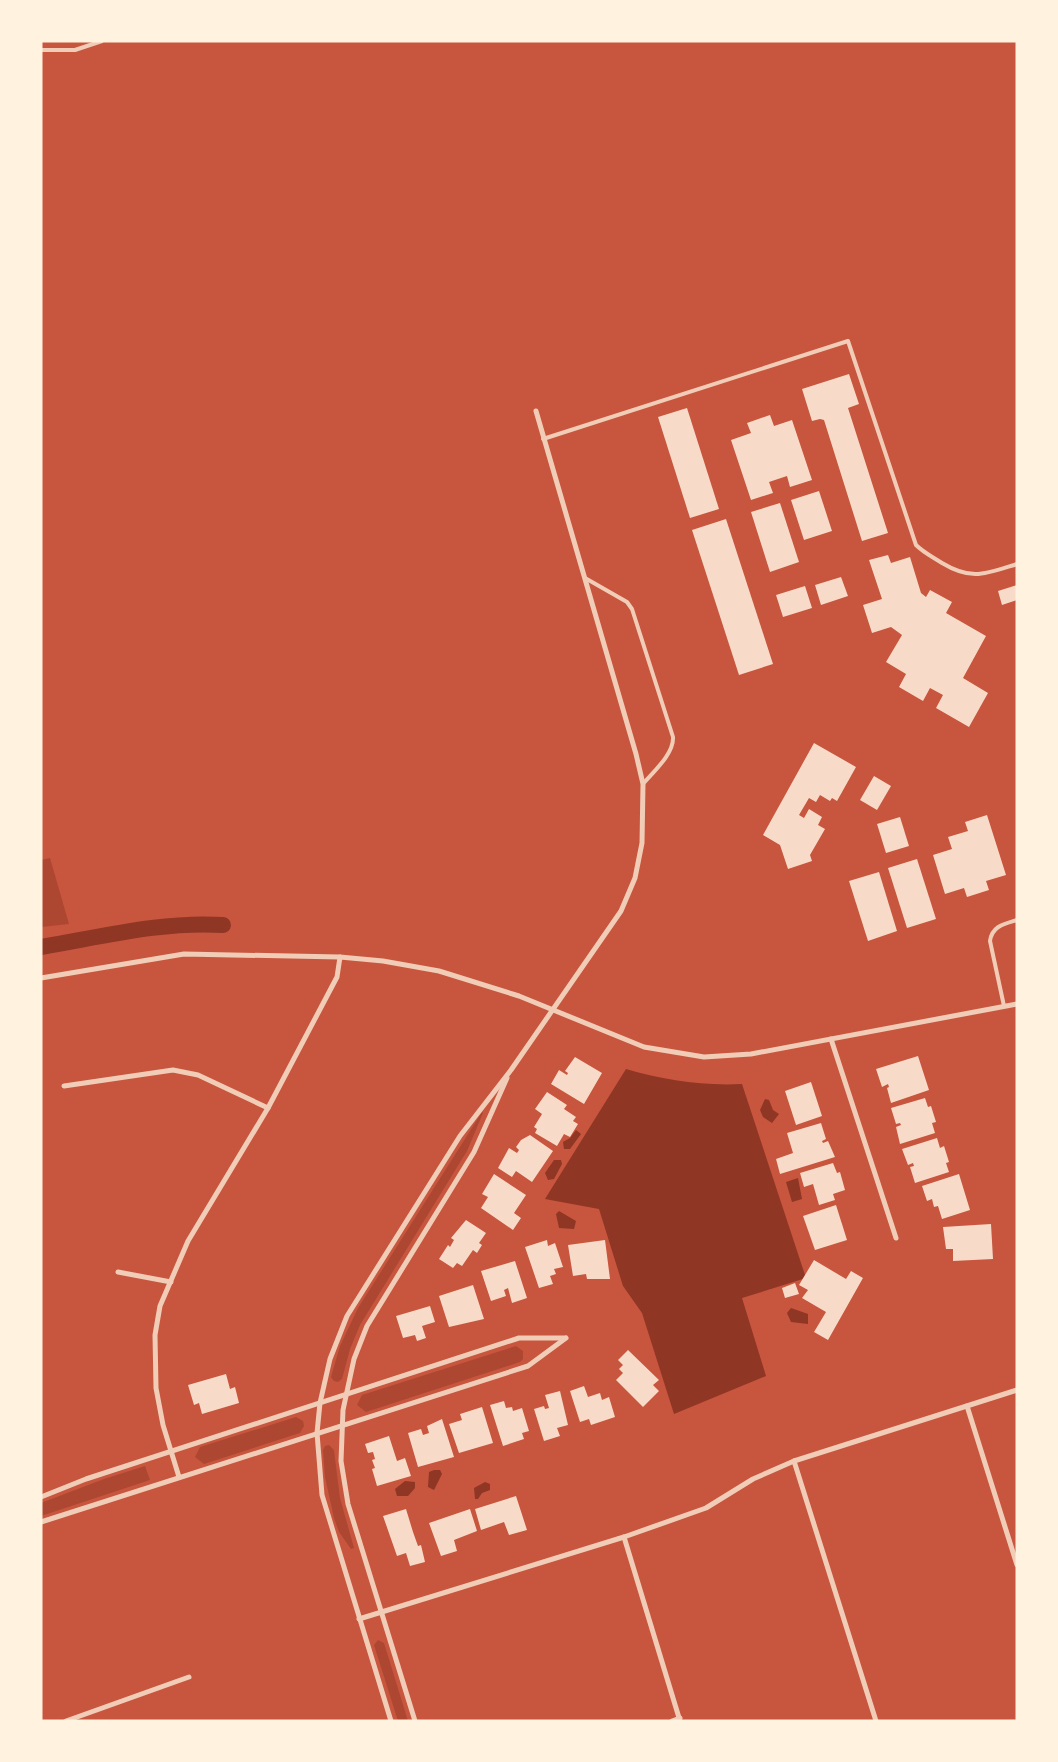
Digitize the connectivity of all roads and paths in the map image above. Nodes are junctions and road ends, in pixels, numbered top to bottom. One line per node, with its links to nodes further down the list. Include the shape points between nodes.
1 (102, 41): 2 (lane, via 75,50)
2 (41, 50)
3 (536, 411): 4 (street)
4 (543, 438): 5 (lane, via 848,341 916,544 922,551 966,574 983,574); 6 (street)
5 (1017, 564)
6 (585, 578): 7 (street); 7 (lane, via 630,605 673,737 658,768)
7 (643, 784): 13 (street, via 642,843 629,894 608,932)
8 (1016, 921): 12 (lane, via 994,930 990,941)
9 (340, 957): 10 (street, via 184,954); 13 (street, via 439,971); 17 (street, via 337,977)
10 (41, 978)
11 (1017, 1004): 12 (street)
12 (1004, 1006): 14 (street)
13 (552, 1009): 14 (street, via 615,1037 660,1051 704,1057 751,1054); 15 (street)
14 (831, 1039): 18 (street)
15 (511, 1070): 22 (street, via 474,1152 367,1326); 23 (street, via 460,1136 347,1316 330,1359)
16 (64, 1086): 17 (street, via 173,1070 206,1078)
17 (268, 1108): 20 (street, via 188,1241)
18 (896, 1238)
19 (118, 1272): 20 (street)
20 (171, 1282): 27 (street, via 160,1306 154,1361 159,1405)
21 (1017, 1390): 24 (street)
22 (345, 1394): 23 (street); 25 (street); 25 (street, via 519,1338 566,1338 528,1366)
23 (320, 1403): 26 (street); 27 (street)
24 (967, 1406): 28 (street); 33 (street)
25 (341, 1426): 26 (street); 34 (street, via 345,1492)
26 (317, 1434): 29 (street); 35 (street, via 324,1507)
27 (171, 1451): 29 (street); 30 (street)
28 (794, 1461): 32 (street, via 753,1479 706,1508); 42 (street)
29 (180, 1477): 31 (street)
30 (41, 1497)
31 (41, 1522)
32 (624, 1537): 34 (street); 37 (street)
33 (1017, 1565)
34 (381, 1613): 35 (street); 40 (street)
35 (359, 1620): 39 (street)
36 (189, 1677): 38 (street)
37 (680, 1719): 41 (street)
38 (66, 1721)
39 (391, 1721)
40 (415, 1721)
41 (672, 1721)
42 (876, 1721)

